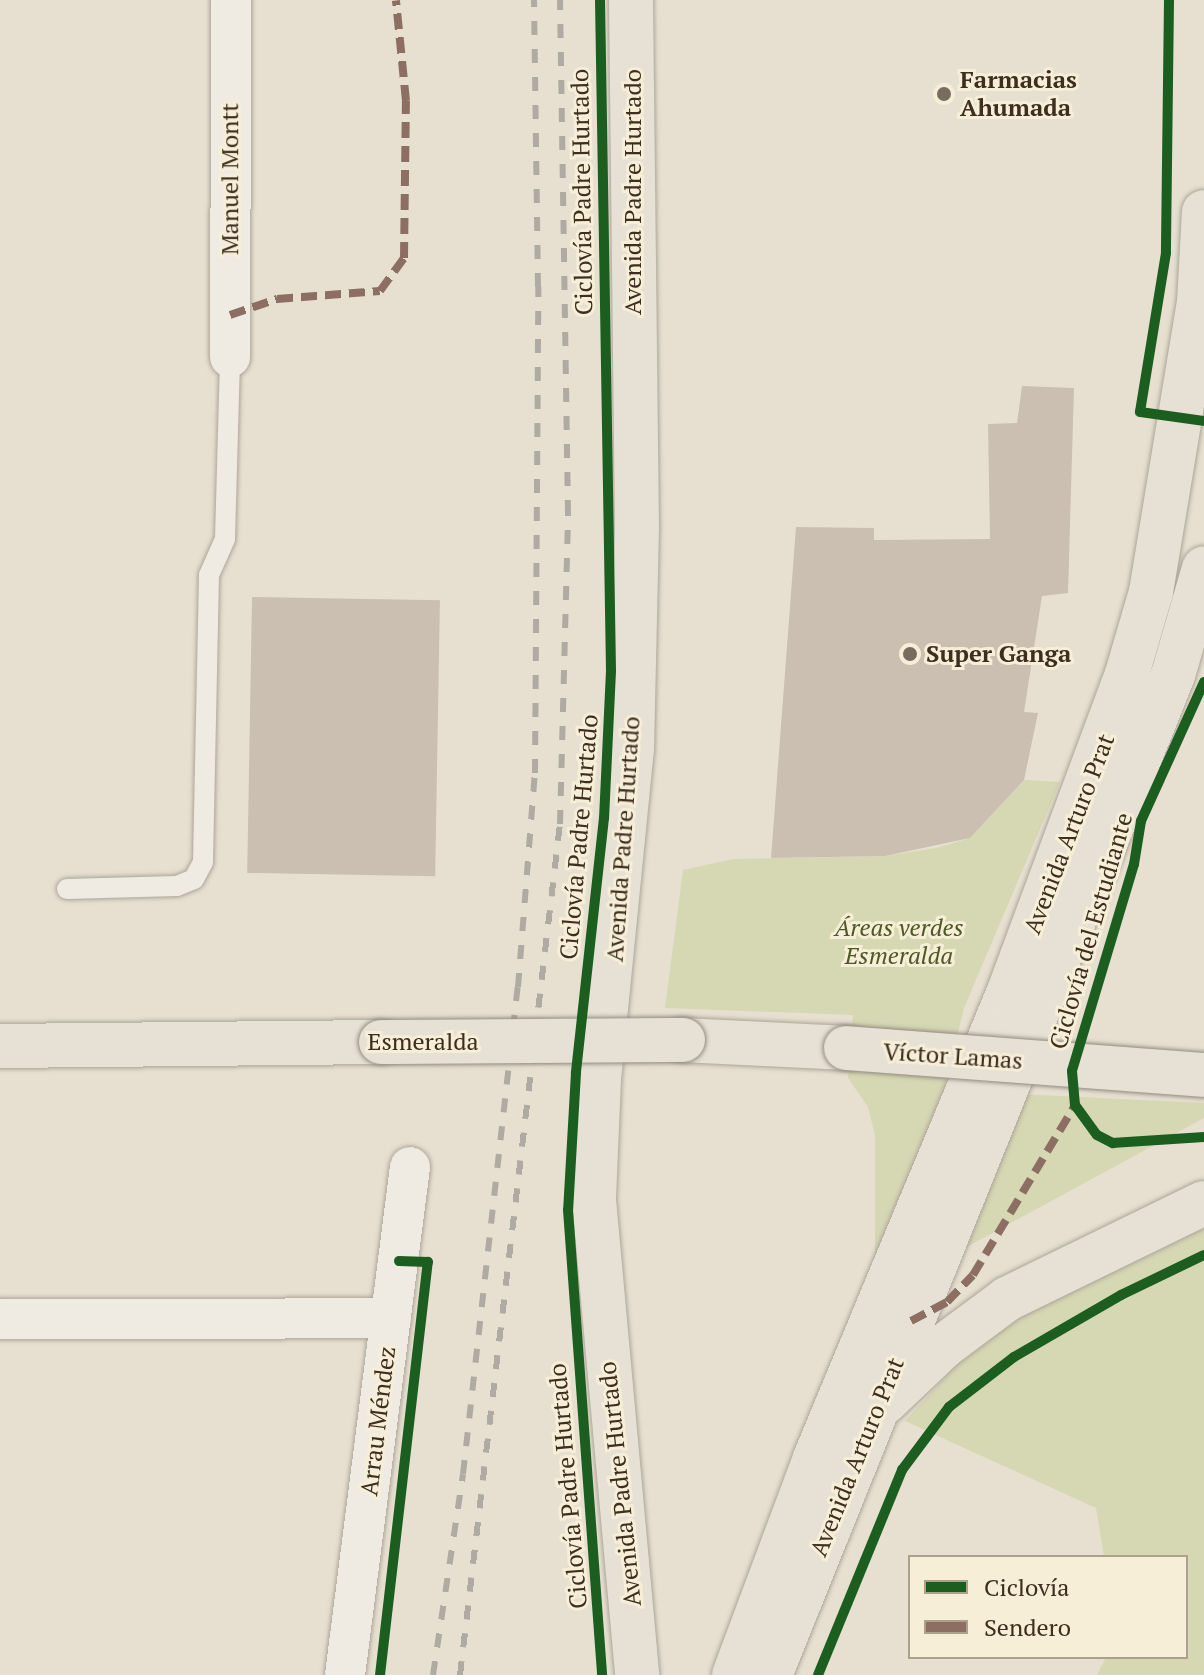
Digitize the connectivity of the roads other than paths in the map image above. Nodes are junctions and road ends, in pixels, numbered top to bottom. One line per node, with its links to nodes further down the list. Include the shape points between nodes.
1 (231, 0): 5 (street, Manuel Montt)
2 (631, 0): 17 (main road, Avenida Padre Hurtado, via 637,529 632,748 599,1079 594,1200)
3 (1204, 212): 4 (main road, Avenida Arturo Prat)
4 (1201, 303): 18 (main road, Avenida Arturo Prat, via 1151,592 1118,702 1008,994)
5 (230, 357): 7 (lane, via 225,539 209,575 203,862 194,879 177,886)
6 (1204, 568): 15 (main road, Avenida Arturo Prat, via 1173,675)
7 (67, 889)
8 (0, 1046): 9 (main road, Esmeralda, bridge, via 683,1040)
9 (846, 1048): 10 (main road, Víctor Lamas, bridge)
10 (1204, 1075)
11 (410, 1167): 13 (street, Arrau Méndez)
12 (1204, 1203): 15 (main road, via 1007,1299 944,1346)
13 (391, 1318): 14 (street); 16 (street, Arrau Méndez)
14 (0, 1319)
15 (873, 1415): 19 (main road, Avenida Arturo Prat)
16 (345, 1675)
17 (637, 1675)
18 (734, 1675)
19 (770, 1675)

